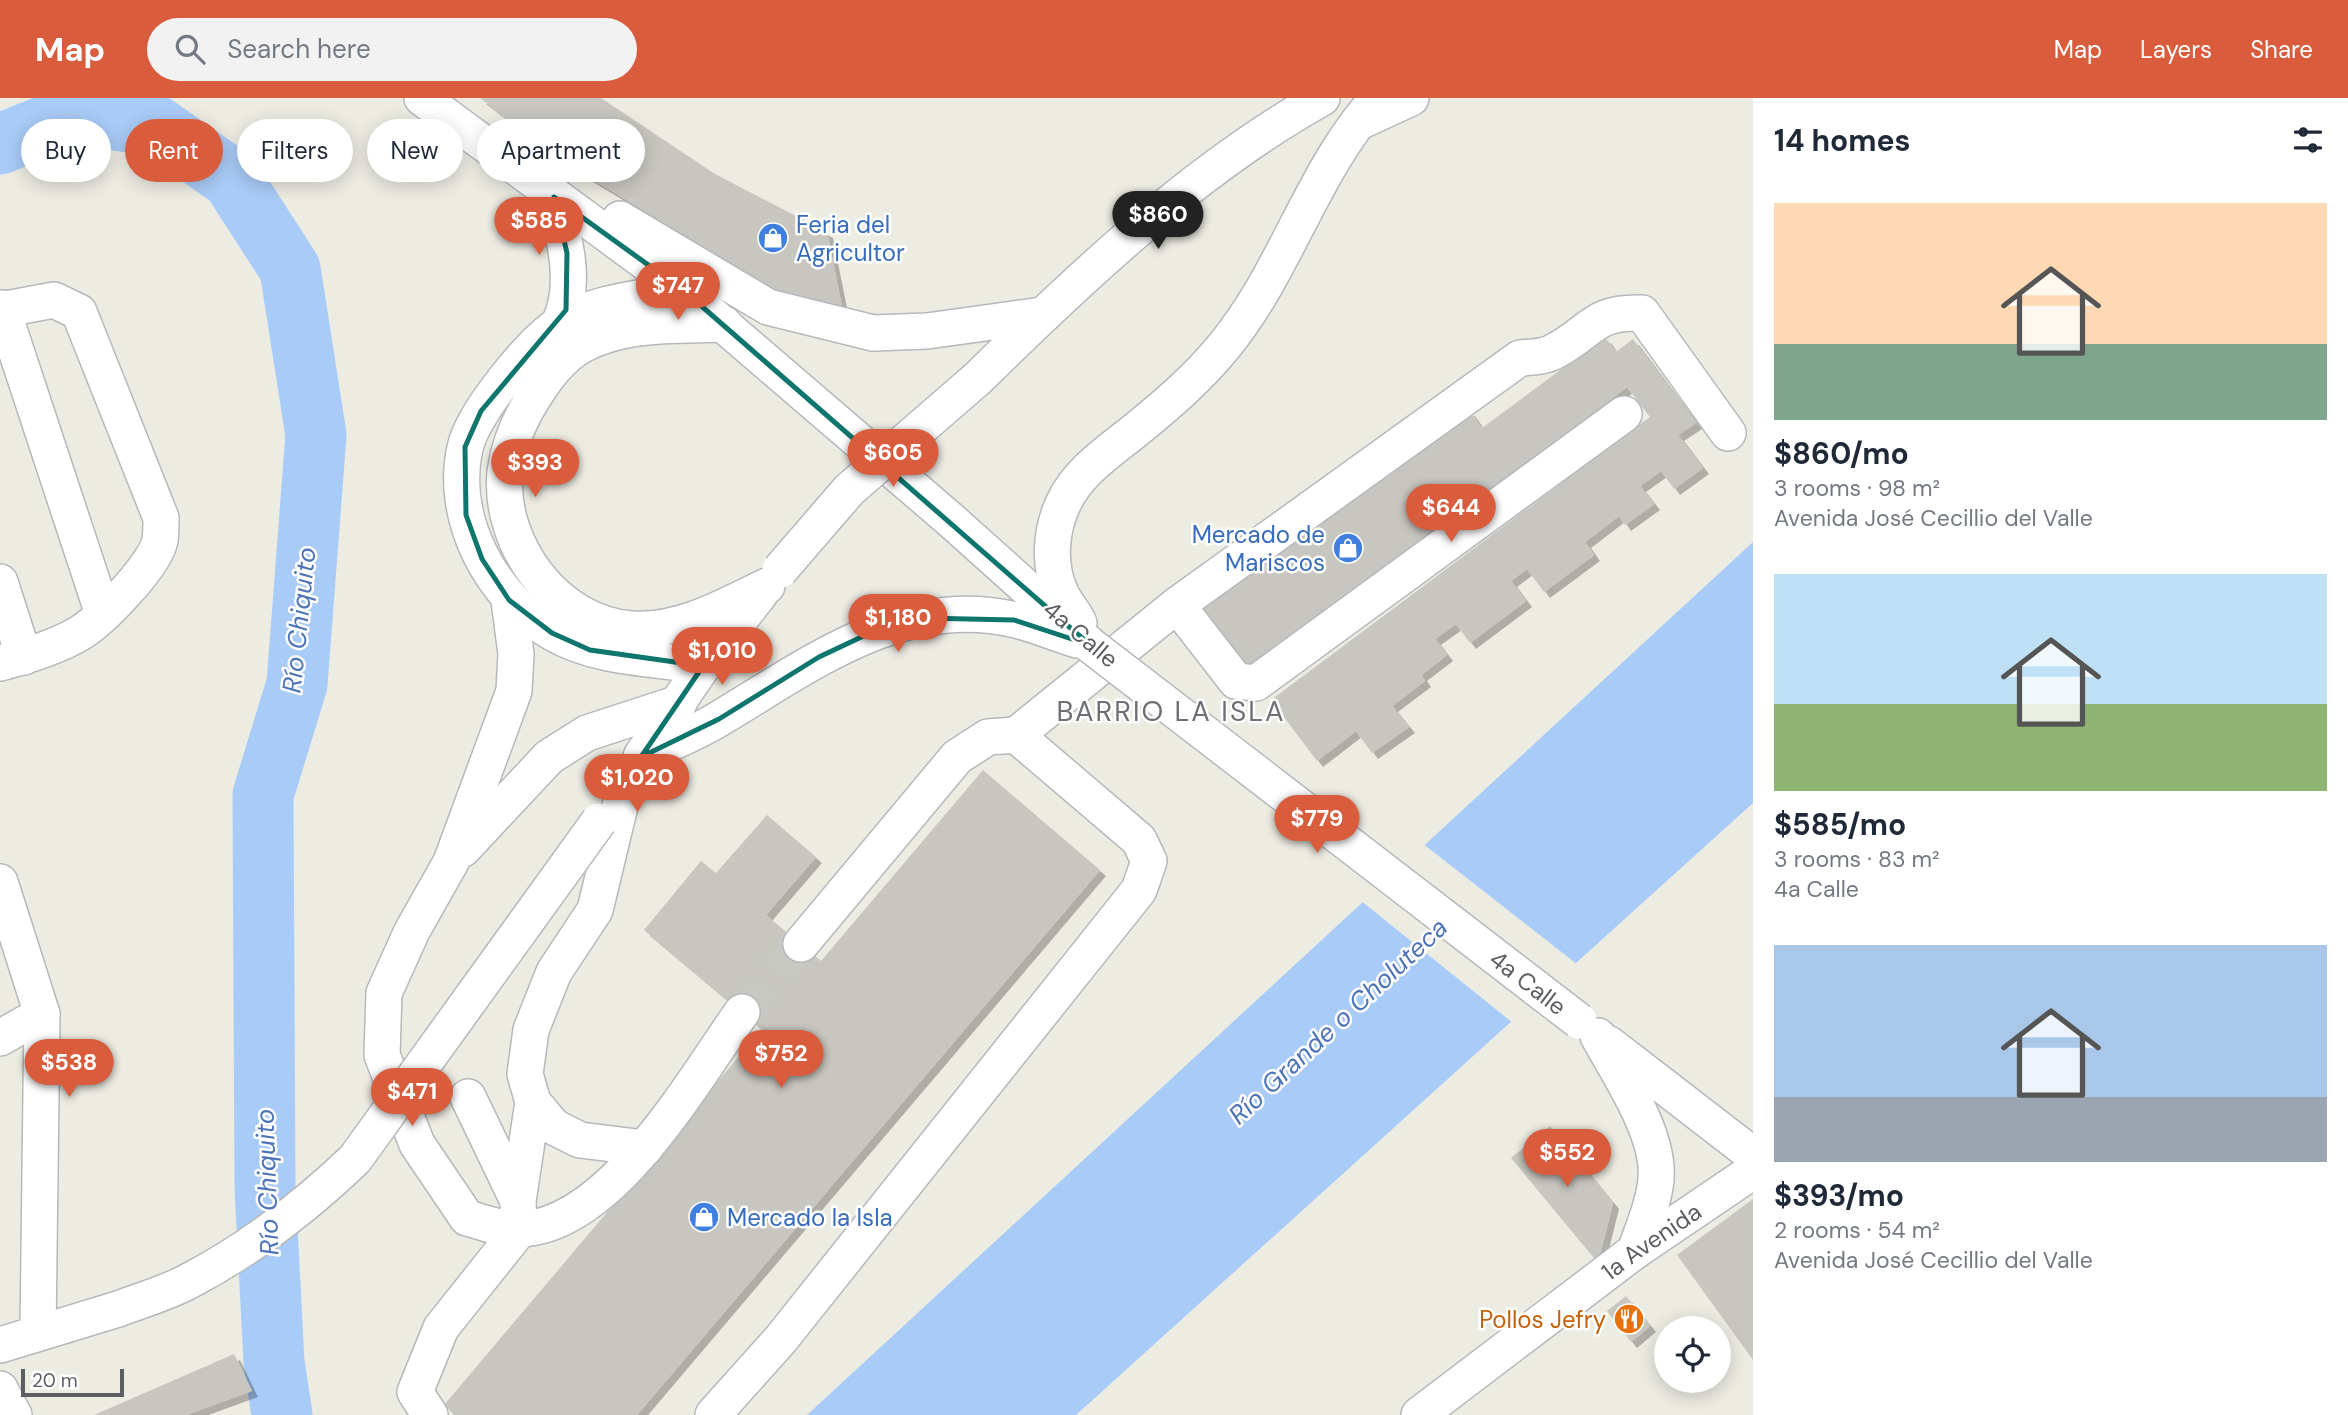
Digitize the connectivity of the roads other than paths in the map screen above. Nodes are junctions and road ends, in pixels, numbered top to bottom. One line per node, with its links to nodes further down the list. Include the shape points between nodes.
1 (422, 98): 7 (street, 4a Calle)
2 (454, 98): 10 (street, via 588,200 768,307 873,333 927,331)
3 (1322, 98): 10 (street, via 1210,173)
4 (1378, 98): 6 (street)
5 (1411, 98): 6 (street)
6 (1346, 136): 20 (street, via 1267,283 1227,344 1184,391 1089,468 1062,505 1052,542 1053,567 1060,592)
7 (554, 197): 8 (street, 4a Calle); 11 (street, via 567,253 566,310)
8 (683, 289): 11 (street, via 584,311); 12 (street, 4a Calle)
9 (1, 309): 19 (street); 19 (street, via 54,300 79,312 161,518 160,542 136,581)
10 (1043, 315): 15 (street, bridge, via 849,491)
11 (559, 324): 17 (street, via 488,402 465,447 466,515 482,559)
12 (724, 324): 15 (street, via 625,327 581,345 551,370 519,418 505,472 509,522 540,580 564,603 597,622 633,629 694,621); 20 (street, 4a Calle)
13 (1624, 414): 18 (street, via 1256,683 1236,681)
14 (1728, 433): 18 (street, via 1642,313 1618,312 1592,323 1552,353 1520,359)
15 (774, 578): 22 (street)
16 (0, 582): 21 (street)
17 (509, 600): 22 (street, via 552,633 590,650); 26 (street, via 516,653 514,691)
18 (1177, 605): 24 (street)
19 (103, 614): 21 (street, via 81,633)
20 (1090, 645): 25 (street, via 1014,620 922,618 872,632 819,657); 31 (street, 4a Calle, bridge)
21 (12, 660)
22 (703, 666): 23 (street)
23 (679, 703): 25 (street); 26 (street, via 587,733 549,757)
24 (1016, 734): 28 (street, via 988,737 957,757); 45 (street, via 1139,840 1149,861 1139,890 781,1339)
25 (634, 767): 34 (street, via 595,910 554,971 531,1030 525,1074); 40 (street, bridge, via 355,1159 320,1193 271,1231 188,1282)
26 (451, 862): 38 (street, via 384,993 382,1055 417,1144 467,1218)
27 (0, 882): 30 (street)
28 (801, 944)
29 (742, 1012): 35 (street)
30 (42, 1014): 32 (street); 40 (street)
31 (1588, 1028): 36 (street, 4a Calle); 39 (street, via 1647,1132 1656,1164 1656,1180)
32 (0, 1038)
33 (468, 1097): 38 (street)
34 (533, 1102): 35 (street, via 554,1126 580,1140); 38 (street)
35 (646, 1148): 38 (street, via 606,1190 562,1219)
36 (1753, 1155)
37 (1753, 1171): 39 (street, 1a Avenida)
38 (519, 1215): 44 (street, via 441,1328 415,1392)
39 (1635, 1251): 46 (street, 1a Avenida)
40 (38, 1332): 41 (street)
41 (0, 1345)
42 (0, 1389): 43 (street)
43 (15, 1415)
44 (430, 1415)
45 (713, 1415)
46 (1419, 1415)

